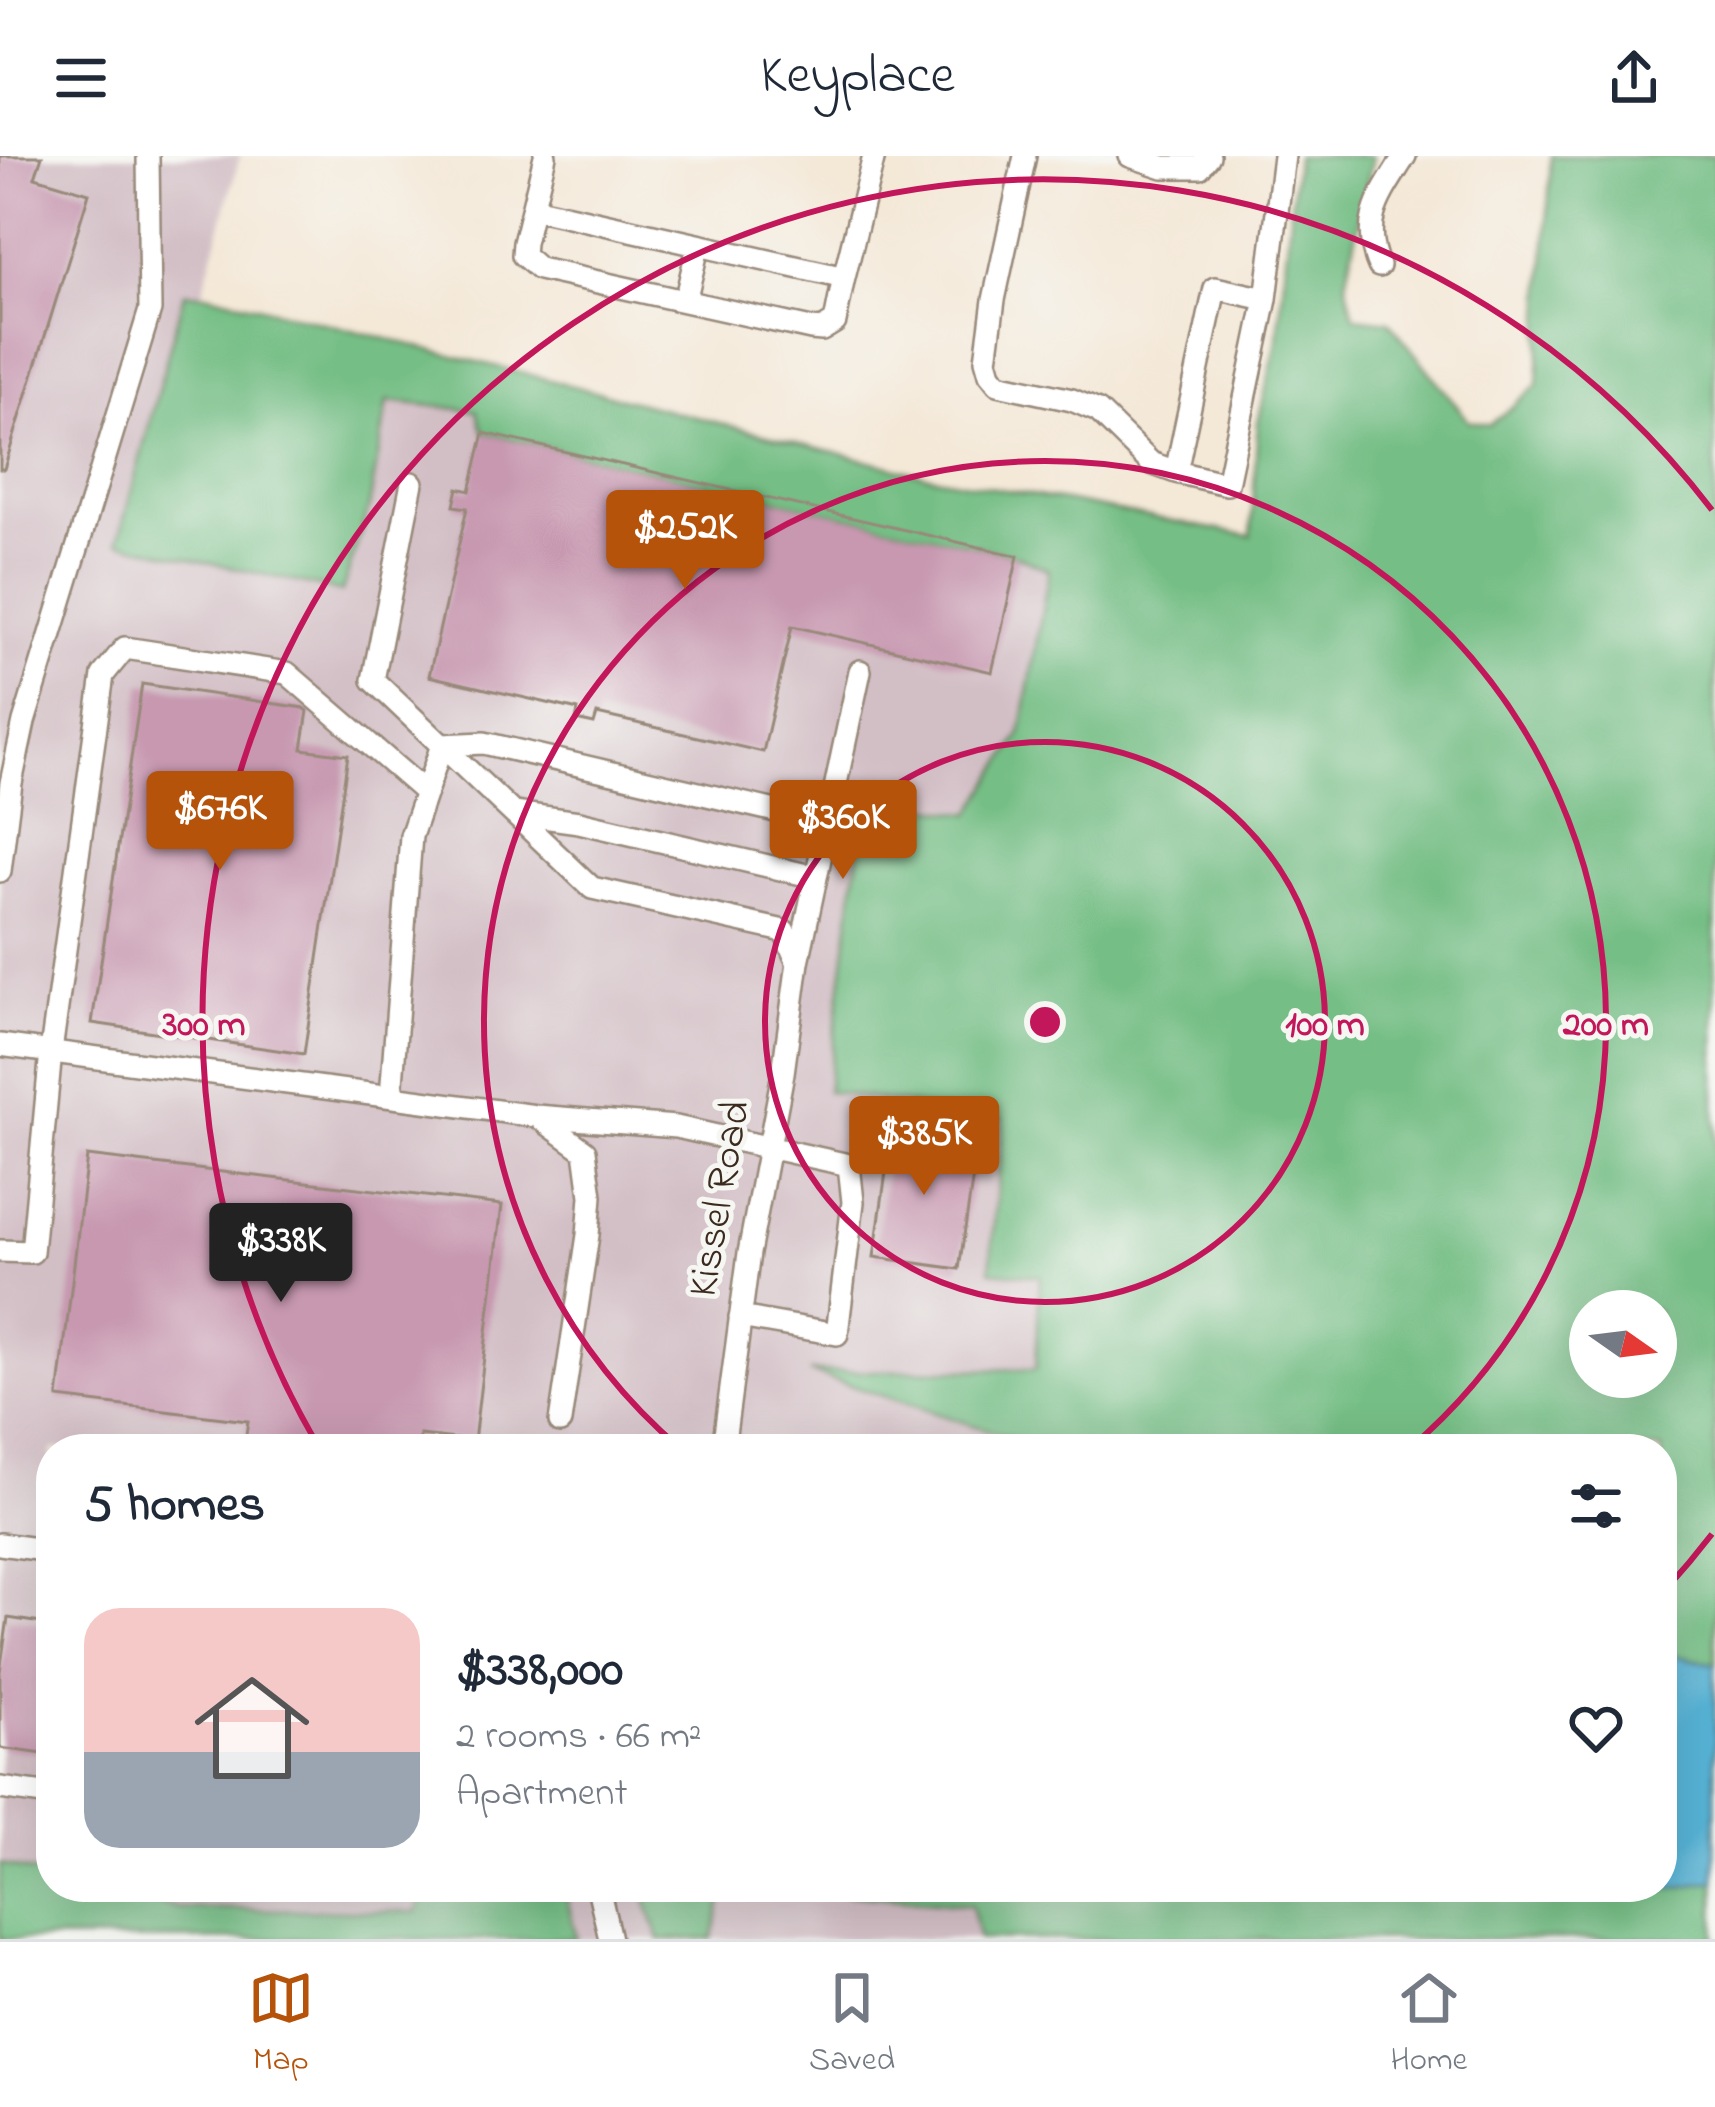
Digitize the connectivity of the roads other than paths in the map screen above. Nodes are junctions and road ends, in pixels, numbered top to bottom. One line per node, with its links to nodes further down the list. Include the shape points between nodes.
1 (148, 156): 22 (street, via 150,310 25,722)
2 (545, 156): 9 (street)
3 (874, 156): 12 (street)
4 (1025, 156): 15 (street, via 994,300 990,374 998,384 1097,411 1151,463)
5 (1130, 156): 6 (street, via 1180,170)
6 (1209, 156)
7 (1284, 156): 13 (street)
8 (1405, 156): 11 (street, via 1368,229)
9 (533, 208): 10 (street); 14 (street, via 524,256 538,269)
10 (698, 247): 12 (street); 14 (street)
11 (1379, 266)
12 (843, 282): 14 (street, via 835,322 822,330)
13 (1266, 299): 15 (street, via 1215,288); 15 (street, via 1227,484)
14 (685, 301)
15 (1176, 472)
16 (412, 483): 18 (street, via 373,680)
17 (860, 671): 21 (street, Kissel Road)
18 (442, 745): 19 (street); 20 (street); 21 (street, via 484,743)
19 (426, 793): 26 (street, via 287,673 125,648 103,675); 27 (street, via 411,836)
20 (514, 813): 23 (street); 24 (street, via 592,887 784,931)
21 (827, 823): 23 (street, Kissel Road)
22 (0, 871)
23 (815, 877): 24 (street, Kissel Road)
24 (797, 962): 29 (street, Kissel Road)
25 (0, 1045): 26 (street)
26 (51, 1051): 27 (street); 30 (street, via 32,1252)
27 (391, 1096): 28 (street)
28 (536, 1116): 29 (street, via 676,1127); 32 (street, via 585,1151 591,1196)
29 (768, 1145): 31 (street, Kissel Road); 31 (street, via 849,1165 854,1202 837,1334)
30 (0, 1251)
31 (740, 1317): 33 (street, Kissel Road)
32 (560, 1422)
33 (725, 1434)
34 (0, 1544): 35 (street)
35 (36, 1549)
36 (0, 1788): 37 (street)
37 (36, 1793)
38 (601, 1902): 39 (street)
39 (610, 1939)

